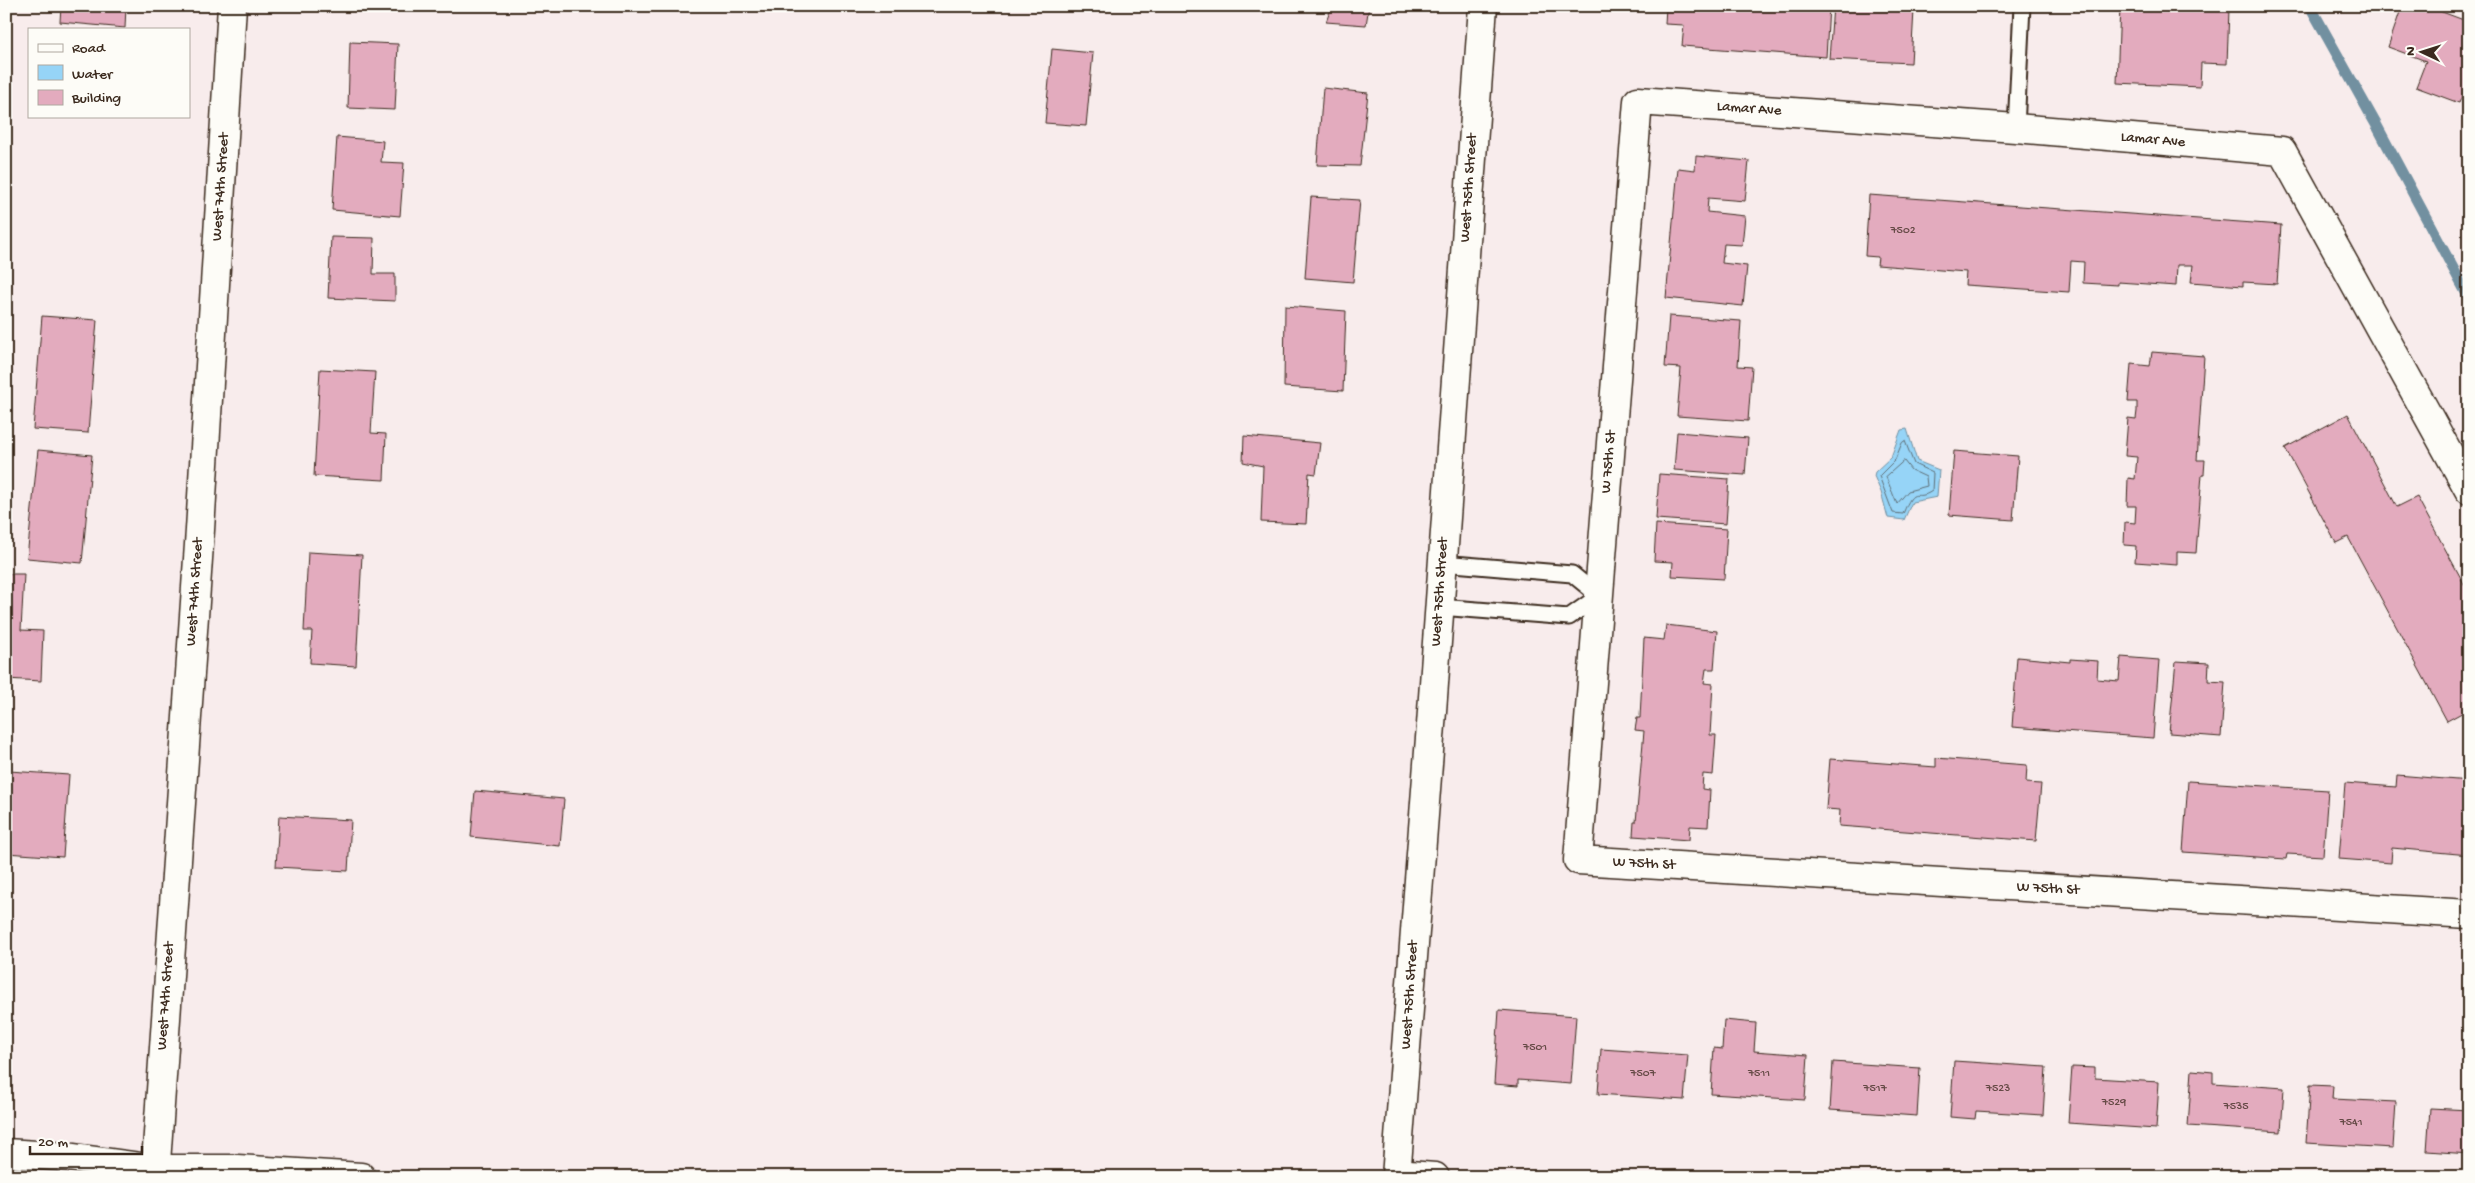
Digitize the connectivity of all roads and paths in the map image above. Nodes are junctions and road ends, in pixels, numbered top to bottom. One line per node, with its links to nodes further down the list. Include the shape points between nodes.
1 (232, 6): 12 (street, West 74th Street, via 200,530)
2 (1483, 6): 7 (street, West 75th Street)
3 (2022, 6): 5 (lane)
4 (1638, 101): 5 (street, Lamar Ave); 8 (street, W 75th St)
5 (2016, 128): 6 (street, Lamar Ave, via 2282,151)
6 (2469, 490)
7 (1442, 563): 8 (lane, via 1572,574); 9 (street, West 75th Street)
8 (1599, 596): 9 (lane, via 1569,617); 10 (street, W 75th St, via 1578,860)
9 (1439, 607): 13 (street, West 75th Street)
10 (2469, 914)
11 (6, 1153): 12 (street, via 67,1158)
12 (155, 1173): 14 (street, via 237,1169)
13 (1396, 1175): 15 (street)
14 (361, 1177)
15 (1435, 1177)

